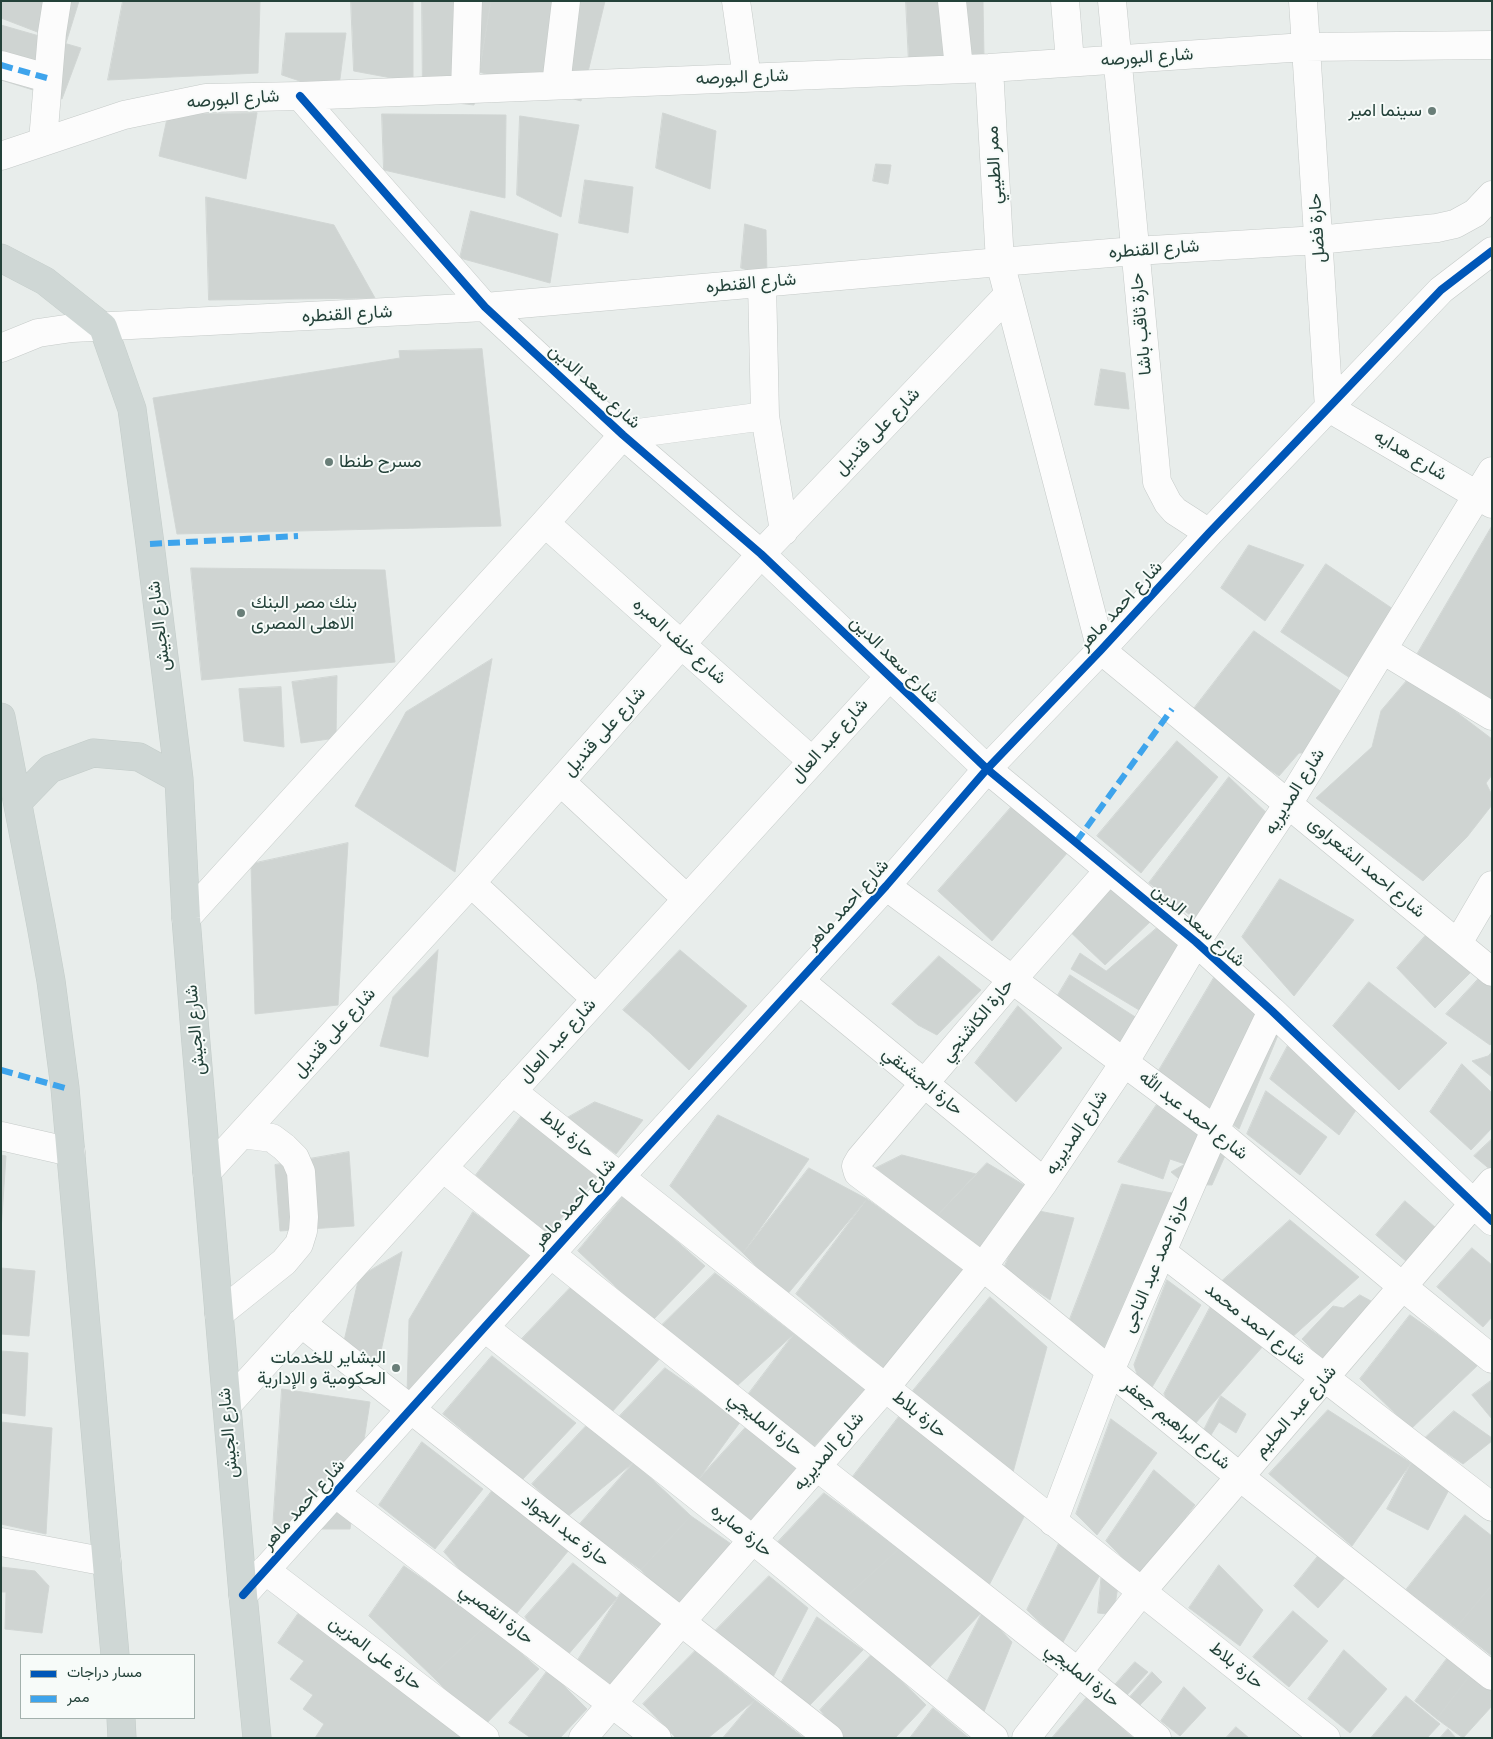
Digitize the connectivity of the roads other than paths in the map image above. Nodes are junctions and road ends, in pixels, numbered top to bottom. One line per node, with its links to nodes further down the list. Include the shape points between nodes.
1 (57, 1): 16 (street)
2 (468, 1): 19 (street)
3 (566, 1): 18 (street)
4 (736, 1): 17 (street)
5 (952, 1): 14 (street)
6 (1064, 1): 12 (street)
7 (1112, 1): 11 (street, حارة ثاقب باشا)
8 (1303, 1): 10 (street, حارة فضل)
9 (1492, 45): 10 (street, شارع البورصه)
10 (1305, 47): 11 (street, شارع البورصه); 24 (street, حارة فضل)
11 (1117, 60): 12 (street, شارع البورصه); 25 (street, حارة ثاقب باشا)
12 (1070, 62): 15 (street, شارع البورصه)
13 (1, 65): 16 (street)
14 (959, 68): 15 (street, شارع البورصه); 17 (street, شارع البورصه)
15 (989, 68): 28 (street, ممر الطيبي)
16 (48, 78): 21 (street)
17 (747, 78): 18 (street, شارع البورصه)
18 (556, 85): 19 (street, شارع البورصه)
19 (465, 89): 20 (street, شارع البورصه)
20 (300, 96): 21 (street, شارع البورصه, via 206,98 124,114); 31 (street, شارع سعد الدين)
21 (43, 141): 22 (street, شارع البورصه)
22 (1, 156)
23 (1492, 195): 24 (street, شارع القنطره, via 1474,213 1455,224)
24 (1318, 240): 25 (street, شارع القنطره); 34 (street, حارة فضل)
25 (1135, 251): 28 (street, شارع القنطره); 41 (street, حارة ثاقب باشا, via 1157,482 1175,512)
26 (1492, 251): 34 (street, شارع احمد ماهر, via 1441,290)
27 (1, 258): 32 (main road, via 45,281)
28 (1000, 262): 29 (street, شارع القنطره); 30 (street, ممر الطيبي)
29 (762, 283): 31 (street, شارع القنطره); 35 (street)
30 (1008, 295): 40 (street, شارع على قنديل); 44 (street, ممر الطيبي)
31 (485, 307): 32 (street, شارع القنطره); 36 (street, شارع سعد الدين)
32 (103, 327): 33 (street, شارع القنطره, via 38,333); 51 (main road, شارع الجيش, via 132,409)
33 (1, 348)
34 (1329, 408): 38 (street, شارع هدايه); 41 (street, شارع احمد ماهر)
35 (765, 416): 36 (street); 40 (street)
36 (623, 435): 39 (street); 42 (street, شارع سعد الدين)
37 (1492, 471): 38 (street, شارع المديريه)
38 (1485, 500): 45 (street, شارع المديريه)
39 (545, 523): 43 (street, شارع خلف المبره); 60 (street)
40 (784, 531): 42 (street, شارع على قنديل)
41 (1208, 533): 44 (street, شارع احمد ماهر)
42 (761, 554): 43 (street, شارع على قنديل); 46 (street, شارع سعد الدين)
43 (682, 646): 49 (street, شارع خلف المبره); 52 (street, شارع على قنديل)
44 (1101, 650): 50 (street, شارع احمد ماهر); 54 (street, شارع احمد الشعراوى)
45 (1383, 650): 47 (street); 54 (street, شارع المديريه)
46 (889, 677): 49 (street, شارع عبد العال); 50 (street, شارع سعد الدين)
47 (1492, 716)
48 (1, 717): 53 (main road)
49 (812, 762): 59 (street, شارع عبد العال)
50 (987, 769): 55 (street, شارع سعد الدين); 58 (street, شارع احمد ماهر)
51 (179, 779): 53 (main road, via 139,757 93,753 50,769); 60 (main road, شارع الجيش)
52 (561, 782): 56 (street, شارع على قنديل); 59 (street)
53 (18, 802): 74 (main road, via 51,981)
54 (1288, 804): 61 (street, شارع المديريه); 62 (street, شارع احمد الشعراوى)
55 (1109, 870): 61 (street, شارع سعد الدين); 64 (street, حارة الكاشنجي)
56 (472, 883): 66 (street); 72 (street, شارع على قنديل)
57 (1492, 885): 62 (street)
58 (886, 886): 64 (street, شارع احمد عبد الله); 65 (street, شارع احمد ماهر)
59 (687, 899): 66 (street, شارع عبد العال)
60 (186, 918): 76 (main road, شارع الجيش)
61 (1196, 942): 67 (street, شارع سعد الدين); 68 (street, شارع المديريه)
62 (1458, 944): 63 (street, شارع احمد الشعراوى)
63 (1492, 972)
64 (1012, 980): 68 (street, شارع احمد عبد الله); 69 (street, حارة الكاشنجي)
65 (800, 981): 69 (street, حارة الجشنقي); 78 (street, شارع احمد ماهر)
66 (596, 1000): 70 (street, شارع عبد العال)
67 (1272, 1010): 71 (street, حارة احمد عبد الناجى); 81 (street, شارع سعد الدين)
68 (1124, 1063): 71 (street, شارع احمد عبد الله); 79 (street, شارع المديريه)
69 (925, 1084): 77 (street, حارة الكاشنجي, via 858,1162 856,1169); 79 (street, حارة الجشنقي)
70 (512, 1091): 75 (street, شارع عبد العال); 78 (street, حارة بلاط)
71 (1215, 1130): 82 (street, حارة احمد عبد الناجى); 85 (street, شارع احمد عبد الله)
72 (242, 1134): 76 (street, شارع على قنديل); 86 (street, via 272,1138 295,1158 301,1172 303,1231 299,1244 284,1262)
73 (1, 1136): 74 (street)
74 (71, 1152): 102 (main road)
75 (443, 1168): 83 (street, حارة المليجي); 87 (street, شارع عبد العال)
76 (208, 1172): 86 (main road, شارع الجيش)
77 (860, 1176): 84 (street, شارع ابراهيم جعفر)
78 (620, 1177): 83 (street, شارع احمد ماهر); 92 (street, حارة بلاط)
79 (1044, 1182): 84 (street, شارع المديريه)
80 (1492, 1182): 81 (street, شارع عبد الحليم)
81 (1482, 1213): 85 (street, شارع عبد الحليم)
82 (1162, 1252): 90 (street, حارة احمد عبد الناجى); 91 (street, شارع احمد محمد)
83 (550, 1254): 88 (street, شارع احمد ماهر); 95 (street, حارة المليجي)
84 (983, 1267): 90 (street, شارع ابراهيم جعفر); 92 (street, شارع المديريه)
85 (1403, 1287): 89 (street, شارع احمد عبد الله); 91 (street, شارع عبد الحليم)
86 (219, 1314): 93 (main road, شارع الجيش)
87 (301, 1323): 93 (street, شارع عبد العال); 94 (street, حارة عبد الجواد)
88 (485, 1328): 94 (street, شارع احمد ماهر); 100 (street, حارة صابره)
89 (1492, 1359)
90 (1110, 1371): 96 (street, شارع ابراهيم جعفر); 99 (street, حارة احمد عبد الناجى)
91 (1325, 1378): 96 (street, شارع عبد الحليم); 98 (street, شارع احمد محمد)
92 (885, 1388): 95 (street, شارع المديريه); 99 (street, حارة بلاط)
93 (227, 1405): 105 (main road, شارع الجيش)
94 (411, 1409): 97 (street, شارع احمد ماهر); 106 (street, حارة عبد الجواد)
95 (816, 1466): 100 (street, شارع المديريه); 108 (street, حارة المليجي)
96 (1240, 1477): 104 (street, شارع عبد الحليم); 109 (street, شارع ابراهيم جعفر)
97 (335, 1493): 103 (street, شارع احمد ماهر); 110 (street, حارة القصبي)
98 (1492, 1507)
99 (1053, 1522): 104 (street, حارة بلاط)
100 (753, 1540): 106 (street, شارع المديريه); 118 (street, حارة صابره)
101 (1, 1542): 102 (street)
102 (107, 1562): 107 (main road)
103 (265, 1570): 105 (street, شارع احمد ماهر); 114 (street, حارة على المزين)
104 (1142, 1592): 108 (street, شارع عبد الحليم); 121 (street, حارة بلاط)
105 (243, 1595): 113 (main road, شارع الجيش)
106 (681, 1622): 110 (street, شارع المديريه); 117 (street, حارة عبد الجواد)
107 (115, 1654)
108 (1078, 1672): 119 (street, شارع عبد الحليم); 120 (street, حارة المليجي)
109 (1492, 1676)
110 (612, 1704): 115 (street, شارع المديريه); 116 (street, حارة القصبي)
111 (120, 1719): 112 (main road)
112 (122, 1738)
113 (257, 1738)
114 (485, 1738)
115 (583, 1738)
116 (657, 1738)
117 (829, 1738)
118 (994, 1738)
119 (1026, 1738)
120 (1158, 1738)
121 (1326, 1738)

